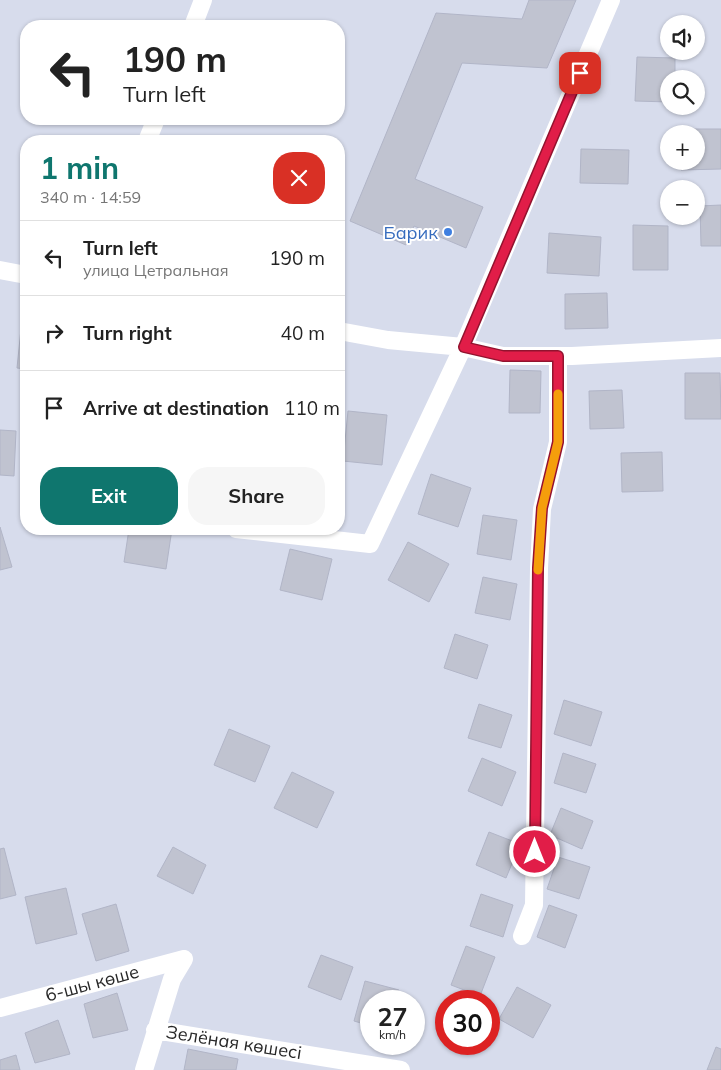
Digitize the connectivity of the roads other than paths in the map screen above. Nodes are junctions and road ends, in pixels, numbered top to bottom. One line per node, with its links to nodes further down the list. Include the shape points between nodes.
1 (203, 0): 3 (street)
2 (611, 0): 7 (street)
3 (195, 20)
4 (0, 270): 5 (street)
5 (20, 274)
6 (345, 332): 7 (street)
7 (464, 347): 9 (street, via 503,356); 10 (street, via 370,544)
8 (721, 348): 9 (street)
9 (558, 356): 11 (street, via 558,442 542,508 538,568 534,905)
10 (290, 535)
11 (522, 936)
12 (0, 1008): 13 (street, 6-шы көше, via 184,959 172,979)
13 (155, 1030): 14 (street); 15 (street, Зелёная көшесі)
14 (144, 1070)
15 (402, 1070)

